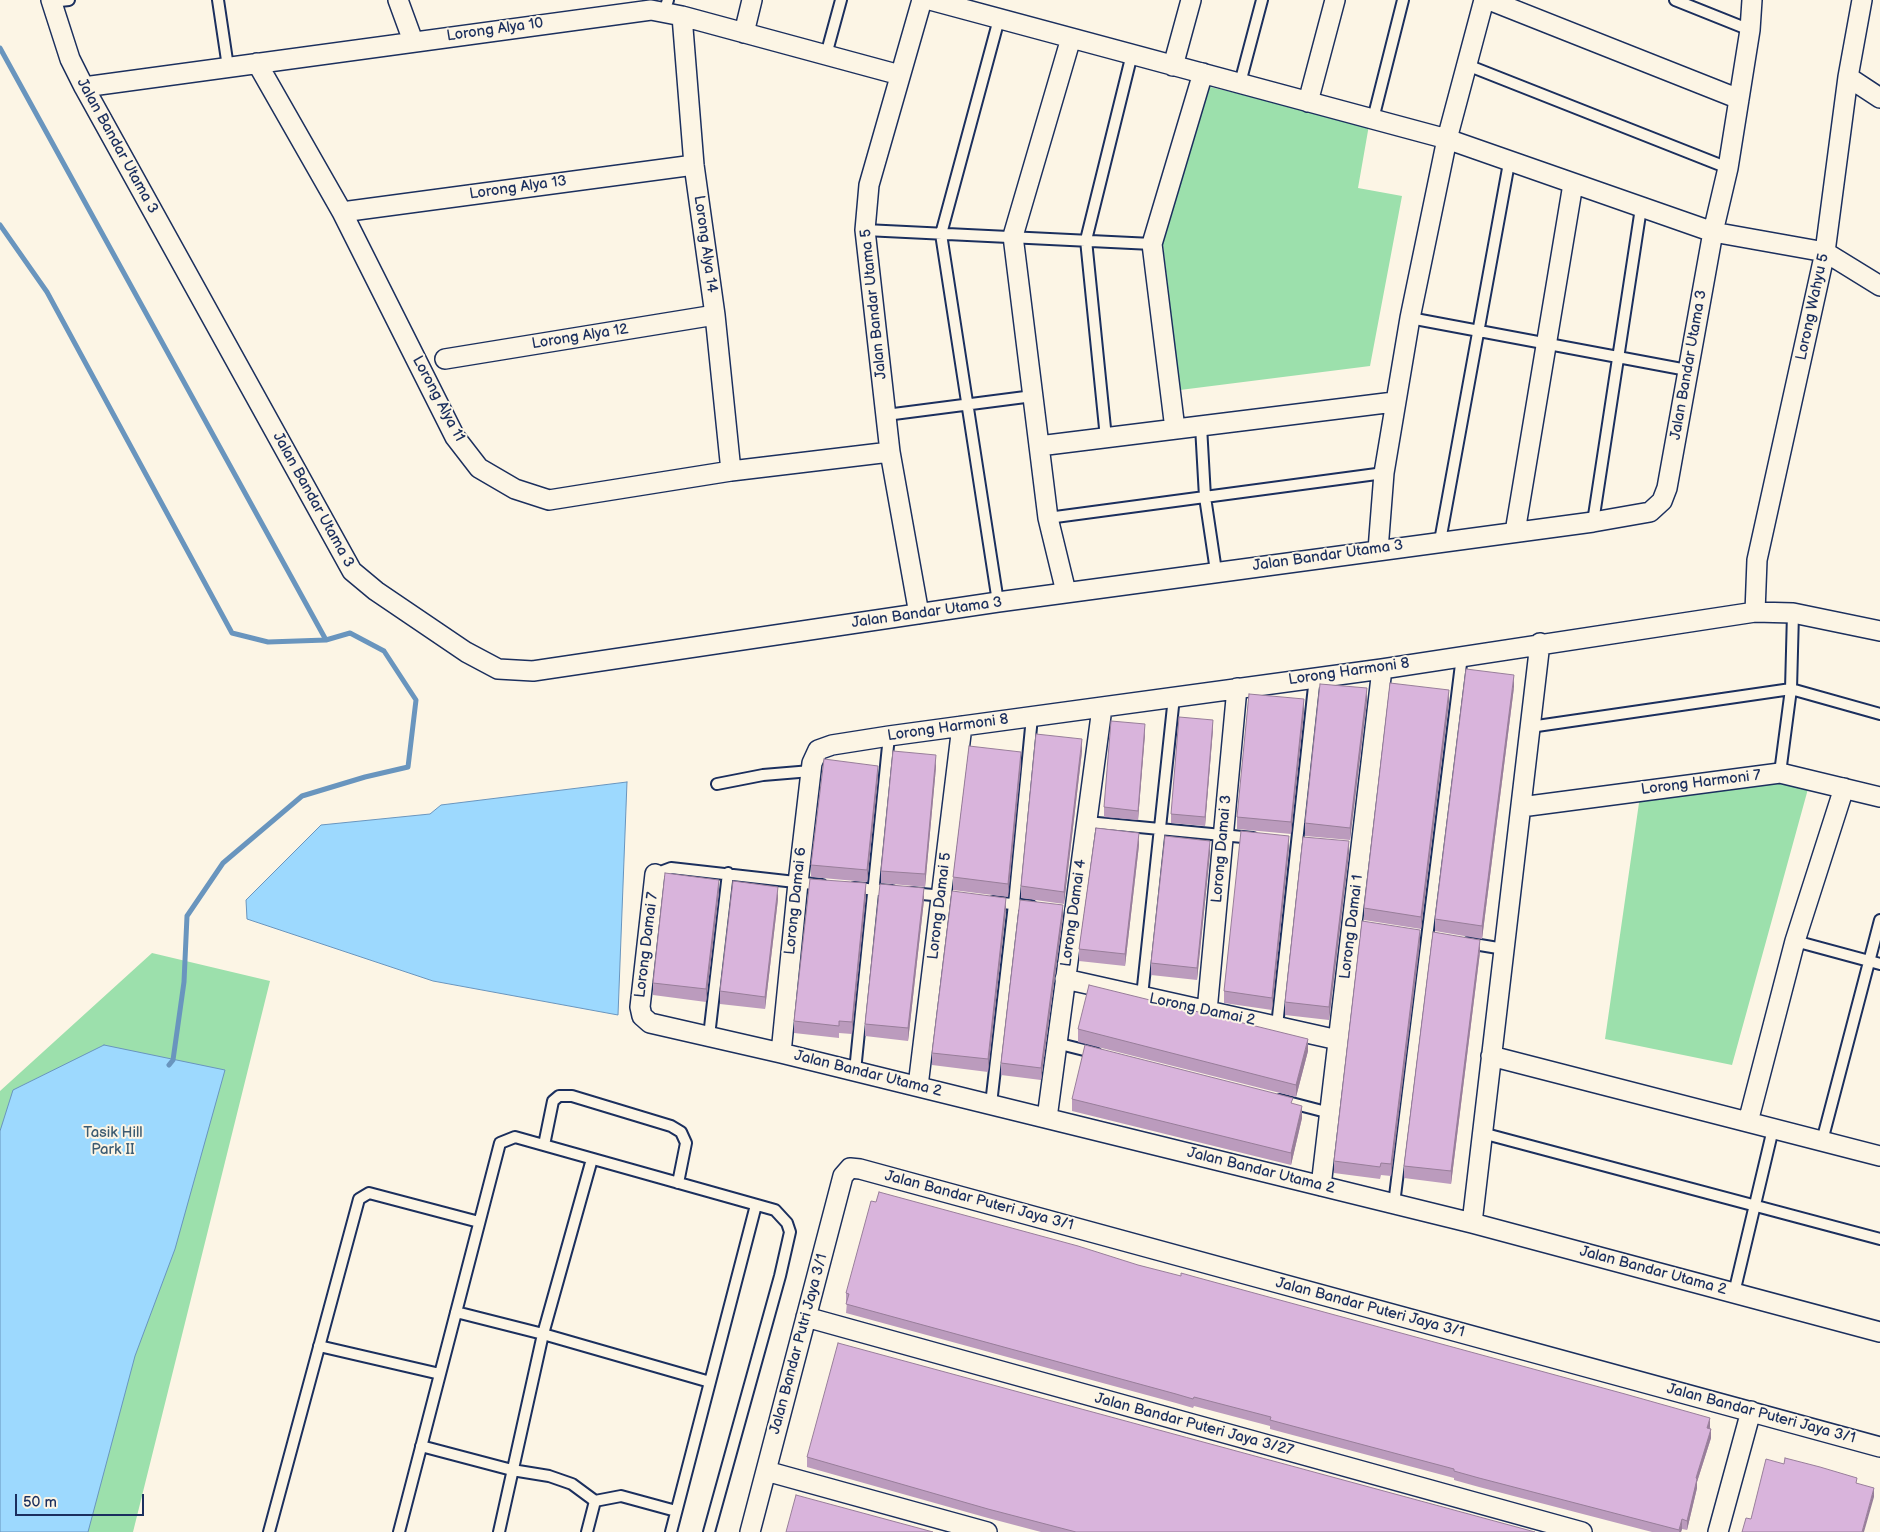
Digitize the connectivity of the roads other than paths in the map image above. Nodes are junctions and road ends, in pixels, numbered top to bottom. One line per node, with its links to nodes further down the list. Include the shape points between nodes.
1 (218, 0): 29 (lane)
2 (398, 0): 23 (street)
3 (752, 0): 21 (street)
4 (840, 0): 25 (lane)
5 (922, 0): 31 (street, Jalan Bandar Utama 5)
6 (930, 0): 19 (street)
7 (1191, 0): 28 (street)
8 (1262, 0): 33 (lane)
9 (1335, 0): 37 (street)
10 (1404, 0): 38 (lane)
11 (1484, 0): 27 (street)
12 (1490, 0): 36 (street)
13 (1675, 0): 20 (lane)
14 (1752, 0): 20 (street, Jalan Bandar Utama 3)
15 (1862, 0): 32 (street, Lorong Wahyu 5)
16 (57, 1): 34 (street, Jalan Bandar Utama 3, via 70,59)
17 (593, 8): 18 (street, Lorong Alya 10); 23 (street, Lorong Alya 10)
18 (671, 10): 21 (street, Lorong Alya 10); 41 (street, Lorong Alya 14)
19 (999, 19): 22 (street); 48 (lane)
20 (1750, 30): 36 (street, Jalan Bandar Utama 3)
21 (744, 32): 25 (street, Lorong Alya 10)
22 (1071, 38): 24 (street); 49 (street)
23 (413, 41): 26 (street, Lorong Alya 10)
24 (1132, 54): 28 (street); 50 (lane)
25 (826, 56): 31 (street, Lorong Alya 10)
26 (257, 63): 29 (street, Lorong Alya 10); 45 (street, Lorong Alya 11)
27 (1467, 65): 39 (street); 42 (lane)
28 (1173, 66): 30 (street)
29 (228, 67): 34 (street, Lorong Alya 10)
30 (1203, 74): 33 (street); 51 (street)
31 (900, 75): 46 (street, Jalan Bandar Utama 5, via 869,185)
32 (1848, 77): 35 (street); 52 (street, Lorong Wahyu 5)
33 (1240, 84): 37 (street)
34 (84, 87): 83 (street, Jalan Bandar Utama 3, via 352,571 466,652 498,669 533,671)
35 (1880, 98)
36 (1739, 99): 42 (street, Jalan Bandar Utama 3)
37 (1308, 102): 38 (street)
38 (1373, 119): 39 (street)
39 (1446, 139): 40 (street); 55 (street)
40 (1509, 163): 43 (street); 56 (lane)
41 (694, 164): 45 (street, Lorong Alya 13); 54 (street, Lorong Alya 14)
42 (1728, 168): 47 (street, Jalan Bandar Utama 3)
43 (1573, 184): 44 (street); 57 (street)
44 (1641, 208): 47 (street); 58 (lane)
45 (342, 212): 70 (street, Lorong Alya 11, via 455,437 479,468 515,489 549,500)
46 (865, 230): 48 (lane); 64 (street, Jalan Bandar Utama 5)
47 (1713, 232): 52 (street); 60 (street, Jalan Bandar Utama 3)
48 (941, 234): 49 (lane); 63 (lane)
49 (1013, 236): 50 (lane); 61 (street)
50 (1086, 240): 51 (lane); 67 (lane)
51 (1152, 244): 66 (street)
52 (1825, 252): 53 (street); 81 (street, Lorong Wahyu 5, via 1757,560)
53 (1880, 286)
54 (715, 314): 59 (street, Lorong Alya 12); 70 (street, Lorong Alya 14)
55 (1410, 318): 56 (lane); 62 (street)
56 (1479, 330): 57 (lane); 76 (lane)
57 (1546, 343): 58 (lane); 75 (street)
58 (1618, 356): 60 (lane); 74 (lane)
59 (445, 359)
60 (1687, 370): 74 (street, Jalan Bandar Utama 3, via 1662,501 1650,512)
61 (1034, 396): 63 (lane); 68 (street)
62 (1394, 402): 65 (street); 71 (street)
63 (968, 406): 64 (lane); 80 (lane)
64 (886, 415): 69 (street, Jalan Bandar Utama 5)
65 (1201, 426): 66 (street); 72 (lane)
66 (1175, 429): 67 (street)
67 (1106, 438): 68 (street)
68 (1039, 446): 73 (street)
69 (890, 452): 70 (street, Lorong Alya 11); 83 (street, Jalan Bandar Utama 5)
70 (731, 471)
71 (1384, 473): 72 (lane); 77 (street)
72 (1205, 497): 73 (lane); 78 (lane)
73 (1048, 518): 79 (street)
74 (1592, 522): 75 (street, Jalan Bandar Utama 3)
75 (1514, 532): 76 (street, Jalan Bandar Utama 3)
76 (1440, 541): 77 (street, Jalan Bandar Utama 3)
77 (1378, 550): 78 (street, Jalan Bandar Utama 3)
78 (1216, 571): 79 (street, Jalan Bandar Utama 3)
79 (1066, 592): 80 (street, Jalan Bandar Utama 3)
80 (998, 602): 83 (street, Jalan Bandar Utama 3)
81 (1755, 612): 82 (street, Lorong Harmoni 8); 85 (street, Lorong Harmoni 8)
82 (1792, 613): 84 (street, Lorong Harmoni 8); 90 (lane)
83 (918, 614)
84 (1880, 631)
85 (1540, 643): 86 (street, Lorong Harmoni 8); 96 (street)
86 (1462, 656): 87 (street, Lorong Harmoni 8); 150 (lane)
87 (1382, 669): 88 (street, Lorong Harmoni 8); 129 (street, Lorong Damai 1, via 1356,847 1356,926)
88 (1315, 677): 89 (street, Lorong Harmoni 8); 127 (lane)
89 (1237, 688): 91 (street, Lorong Harmoni 8); 107 (street, Lorong Damai 3)
90 (1792, 689): 93 (lane); 96 (lane); 100 (lane)
91 (1174, 697): 92 (street, Lorong Harmoni 8); 106 (lane)
92 (1102, 708): 94 (street, Lorong Harmoni 8); 105 (street, Lorong Damai 4)
93 (1880, 714)
94 (1032, 717): 95 (street, Lorong Harmoni 8); 115 (lane)
95 (962, 726): 97 (street, Lorong Harmoni 8); 113 (street, Lorong Damai 5)
96 (1530, 727): 104 (street)
97 (889, 736): 98 (street, Lorong Harmoni 8); 112 (lane)
98 (818, 750): 99 (street, Lorong Damai 6)
99 (811, 772): 101 (lane, via 763,775); 111 (street, Lorong Damai 6)
100 (1780, 773): 102 (street, Lorong Harmoni 7); 104 (street, Lorong Harmoni 7)
101 (717, 784)
102 (1844, 788): 103 (street, Lorong Harmoni 7); 119 (street)
103 (1880, 797)
104 (1520, 807): 120 (street)
105 (1087, 822): 106 (lane); 123 (street, Lorong Damai 4, via 1070,911)
106 (1160, 829): 107 (lane); 124 (lane)
107 (1223, 835): 108 (lane); 125 (street, Lorong Damai 3)
108 (1260, 838)
109 (728, 873): 110 (lane, via 671,868); 111 (lane); 128 (lane)
110 (655, 874): 126 (street, Lorong Damai 7, via 640,1006)
111 (798, 883): 112 (lane); 131 (street, Lorong Damai 6)
112 (873, 890): 113 (lane); 134 (lane)
113 (950, 896): 135 (street, Lorong Damai 5)
114 (987, 901): 115 (lane)
115 (1014, 904): 116 (lane); 137 (lane)
116 (1040, 908)
117 (1880, 920): 121 (lane)
118 (1456, 941): 120 (lane)
119 (1795, 941): 121 (lane); 140 (street)
120 (1504, 949): 133 (street)
121 (1869, 961): 122 (lane); 143 (lane)
122 (1880, 964)
123 (1065, 980): 124 (street, Lorong Damai 2); 130 (street, Lorong Damai 4)
124 (1142, 996): 125 (street, Lorong Damai 2)
125 (1207, 1011): 127 (street, Lorong Damai 2)
126 (642, 1016): 128 (street, Jalan Bandar Utama 2, via 650,1023)
127 (1277, 1026): 129 (street, Lorong Damai 2)
128 (709, 1036): 131 (street, Jalan Bandar Utama 2)
129 (1338, 1040): 138 (street, Lorong Damai 1)
130 (1056, 1043): 132 (lane); 139 (street, Lorong Damai 4)
131 (781, 1053): 134 (street, Jalan Bandar Utama 2)
132 (1104, 1055)
133 (1492, 1056): 140 (street); 142 (street)
134 (855, 1071): 135 (street, Jalan Bandar Utama 2)
135 (918, 1086): 137 (street, Jalan Bandar Utama 2)
136 (1273, 1099): 138 (lane)
137 (991, 1104): 139 (street, Jalan Bandar Utama 2)
138 (1330, 1113): 149 (street, Lorong Damai 1)
139 (1047, 1118): 149 (street, Jalan Bandar Utama 2)
140 (1748, 1122): 141 (street)
141 (1773, 1129): 143 (street); 152 (lane)
142 (1482, 1133): 152 (lane); 154 (street)
143 (1822, 1141): 145 (street)
144 (544, 1145): 146 (lane); 148 (lane, via 553,1101 559,1096 572,1096 671,1126 681,1132 686,1143); 153 (lane, via 515,1137 500,1143)
145 (1880, 1156)
146 (592, 1159): 148 (lane); 160 (lane)
147 (860, 1169): 158 (street, Jalan Bandar Putri Jaya 3/1, via 850,1168 843,1176); 164 (street, Jalan Bandar Puteri Jaya 3/1)
148 (678, 1183): 151 (lane)
149 (1321, 1186): 150 (street, Jalan Bandar Utama 2)
150 (1394, 1204): 154 (street, Jalan Bandar Utama 2)
151 (756, 1205): 163 (lane); 176 (lane, via 775,1210 784,1217 790,1232)
152 (1755, 1206): 155 (lane); 156 (lane)
153 (479, 1222): 157 (lane); 161 (lane, via 364,1194 355,1208)
154 (1472, 1223): 156 (street, Jalan Bandar Utama 2)
155 (1880, 1239)
156 (1734, 1293): 159 (street, Jalan Bandar Utama 2)
157 (456, 1312): 160 (lane); 162 (lane)
158 (806, 1317): 168 (street, Jalan Bandar Putri Jaya 3/1); 179 (street, Jalan Bandar Puteri Jaya 3/27)
159 (1880, 1332)
160 (543, 1334): 163 (lane); 167 (lane)
161 (319, 1346): 162 (lane); 171 (lane)
162 (440, 1374): 165 (lane)
163 (710, 1382): 170 (lane)
164 (1751, 1411): 166 (street, Jalan Bandar Puteri Jaya 3/1); 180 (street)
165 (421, 1446): 167 (lane); 172 (lane)
166 (1880, 1447)
167 (512, 1470): 169 (lane, via 549,1476 572,1484); 173 (lane)
168 (766, 1471): 177 (street, Jalan Bandar Putri Jaya 3/1); 178 (street)
169 (595, 1501): 170 (lane, via 621,1496); 174 (lane)
170 (676, 1511): 175 (lane)
171 (269, 1532)
172 (399, 1532)
173 (499, 1532)
174 (587, 1532)
175 (671, 1532)
176 (709, 1532)
177 (750, 1532)
178 (987, 1532)
179 (1582, 1532)
180 (1718, 1532)

